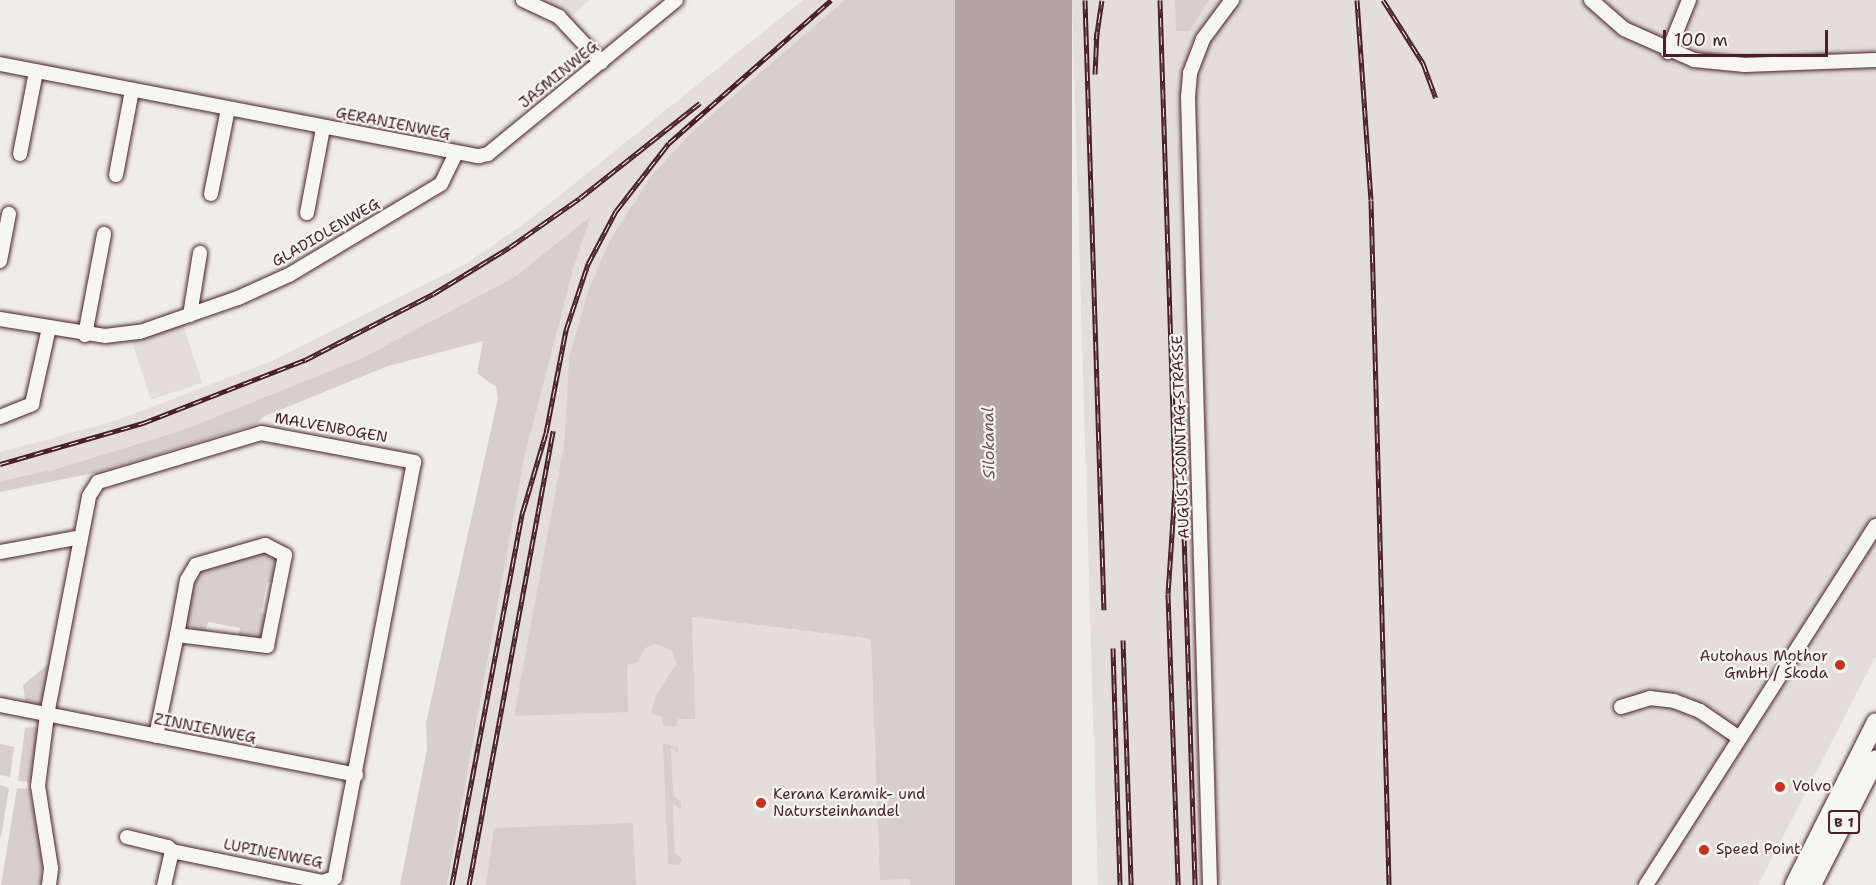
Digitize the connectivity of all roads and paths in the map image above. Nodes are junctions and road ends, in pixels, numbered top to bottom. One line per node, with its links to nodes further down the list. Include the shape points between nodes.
1 (523, 0): 8 (street, via 559,17)
2 (676, 0): 8 (street, JASMINWEG)
3 (1232, 0): 44 (street, AUGUST-SONNTAG-STRASSE, via 1203,39 1190,73 1188,97)
4 (1591, 0): 6 (street, via 1624,29)
5 (1689, 0): 6 (street)
6 (1668, 52): 7 (street, via 1694,60 1745,65)
7 (1876, 60)
8 (600, 62): 14 (street, JASMINWEG, via 489,154)
9 (0, 64): 10 (street, GERANIENWEG)
10 (36, 72): 11 (street, GERANIENWEG); 15 (street)
11 (132, 90): 12 (street, GERANIENWEG); 16 (street)
12 (228, 109): 13 (street, GERANIENWEG); 17 (street)
13 (323, 128): 14 (street, GERANIENWEG); 18 (street, GERANIENWEG)
14 (456, 153): 23 (street, GLADIOLENWEG, via 448,178 431,190 289,275)
15 (20, 154)
16 (116, 175)
17 (211, 194)
18 (307, 213)
19 (9, 214): 22 (street)
20 (105, 234): 26 (street)
21 (200, 253): 23 (street)
22 (0, 261)
23 (190, 315): 26 (street, GLADIOLENWEG, via 140,332)
24 (0, 319): 25 (street, GLADIOLENWEG)
25 (49, 328): 26 (street, GLADIOLENWEG); 27 (street, via 32,404)
26 (86, 335)
27 (0, 417)
28 (1876, 526): 37 (street)
29 (81, 537): 30 (street); 34 (street, MALVENBOGEN); 39 (street, MALVENBOGEN, via 89,496 98,482 254,434 313,440 414,462)
30 (0, 552)
31 (177, 635): 31 (street, via 267,646 285,555 265,544 196,566 187,580); 36 (street)
32 (0, 705): 34 (street, ZINNIENWEG)
33 (1621, 707): 37 (street, via 1650,698 1674,701 1700,711)
34 (47, 715): 36 (street, ZINNIENWEG); 42 (street, MALVENBOGEN, via 39,786 51,868)
35 (1876, 722): 46 (main road, B 1)
36 (156, 736): 39 (street, ZINNIENWEG)
37 (1738, 737): 45 (street)
38 (1876, 759): 47 (main road, B 1)
39 (356, 775): 41 (street, LUPINENWEG, via 335,878 323,882)
40 (127, 837): 41 (street, LUPINENWEG)
41 (172, 851): 43 (street)
42 (48, 885)
43 (164, 885)
44 (1210, 885)
45 (1646, 885)
46 (1794, 885)
47 (1812, 885)

